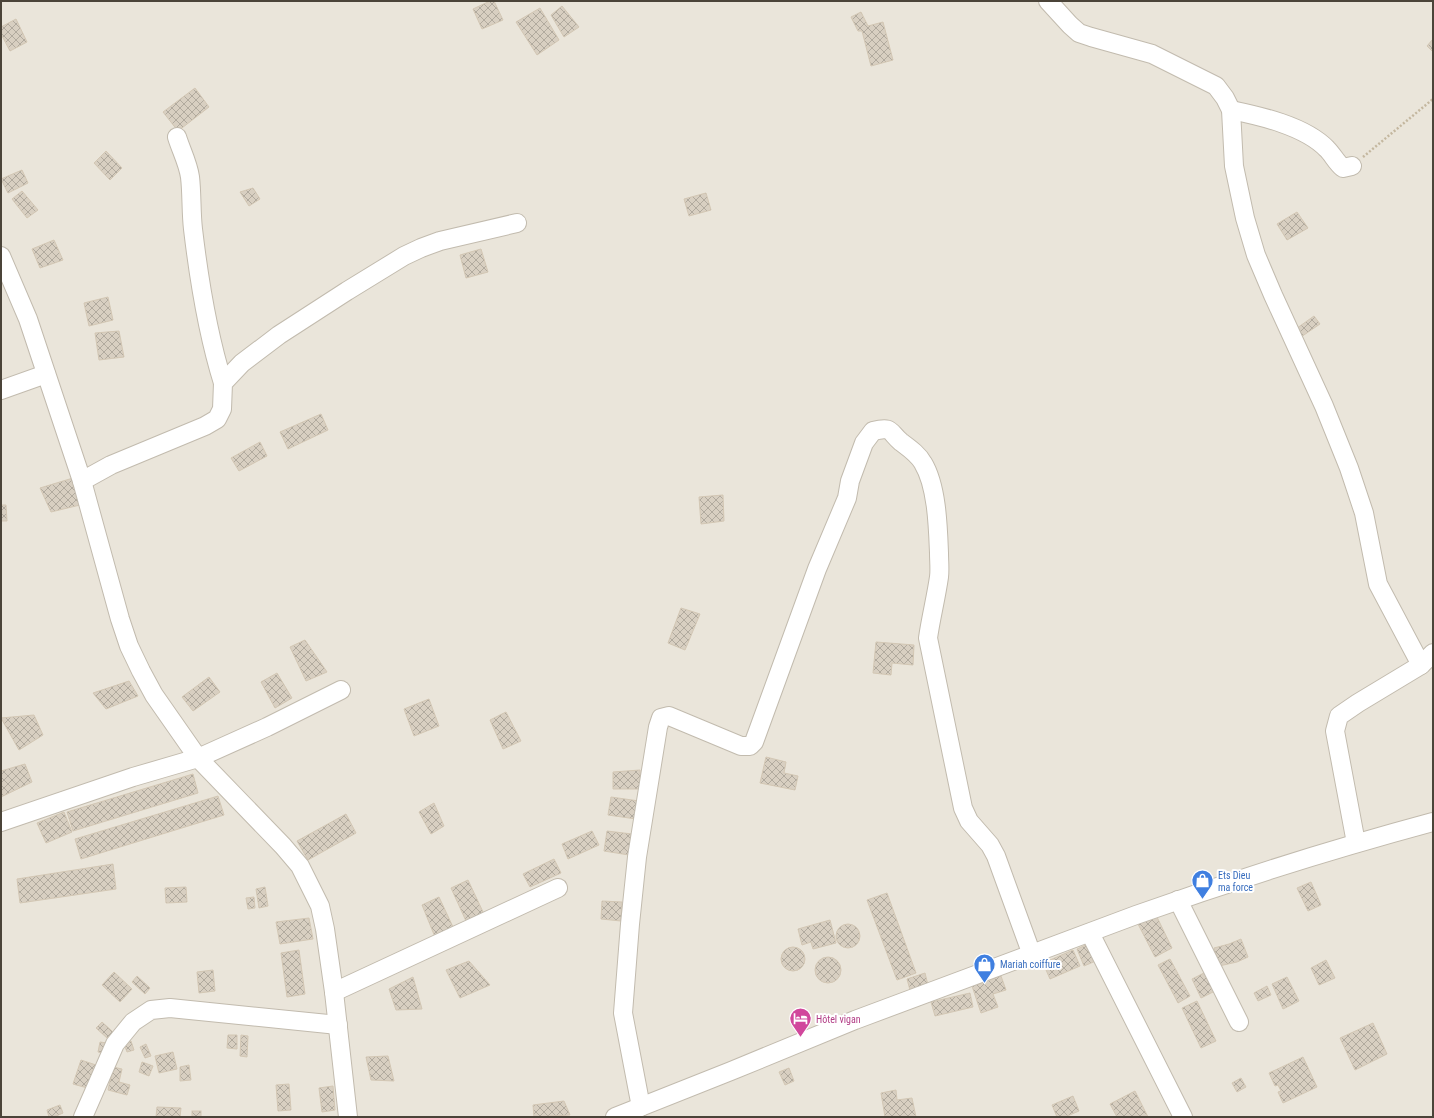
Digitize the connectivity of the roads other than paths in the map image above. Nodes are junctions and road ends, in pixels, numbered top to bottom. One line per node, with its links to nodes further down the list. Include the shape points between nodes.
1 (1048, 1): 2 (street, via 1079,33 1152,54 1216,86)
2 (1230, 110): 4 (street, via 1262,116 1295,128 1315,139 1343,168); 11 (street, via 1234,166 1256,255 1349,468 1364,513 1378,584)
3 (176, 137): 8 (street, via 190,177 193,228 206,310 214,354)
4 (1352, 166)
5 (517, 223): 8 (street, via 440,242 404,256 279,335 242,363)
6 (1, 256): 7 (street, via 28,319)
7 (46, 374): 9 (street); 10 (street)
8 (224, 383): 10 (street, via 222,409 217,419 111,465)
9 (1, 390)
10 (82, 481): 13 (street, via 129,646 154,695)
11 (1427, 659): 16 (street, via 1339,716 1334,731)
12 (341, 690): 13 (street)
13 (198, 758): 14 (street, via 133,777); 21 (street, via 300,866 320,906)
14 (1, 822)
15 (1433, 822): 16 (street)
16 (1356, 843): 18 (street)
17 (558, 888): 21 (street)
18 (1178, 900): 19 (street); 22 (street)
19 (1090, 933): 20 (street); 28 (street)
20 (1032, 955): 24 (street, via 855,1020); 24 (street, via 996,856 990,845 969,822 963,808 928,638 939,576 938,516 930,481 923,463 893,432 883,428 873,431 864,443 850,481 848,498 817,569 754,742 750,746 741,746 669,716 661,718 637,857 623,1007)
21 (334, 992): 23 (street)
22 (1239, 1022)
23 (338, 1025): 25 (street, via 170,1008 151,1010 133,1022 115,1044); 26 (street)
24 (641, 1107): 27 (street)
25 (83, 1117)
26 (348, 1117)
27 (615, 1117)
28 (1183, 1117)

